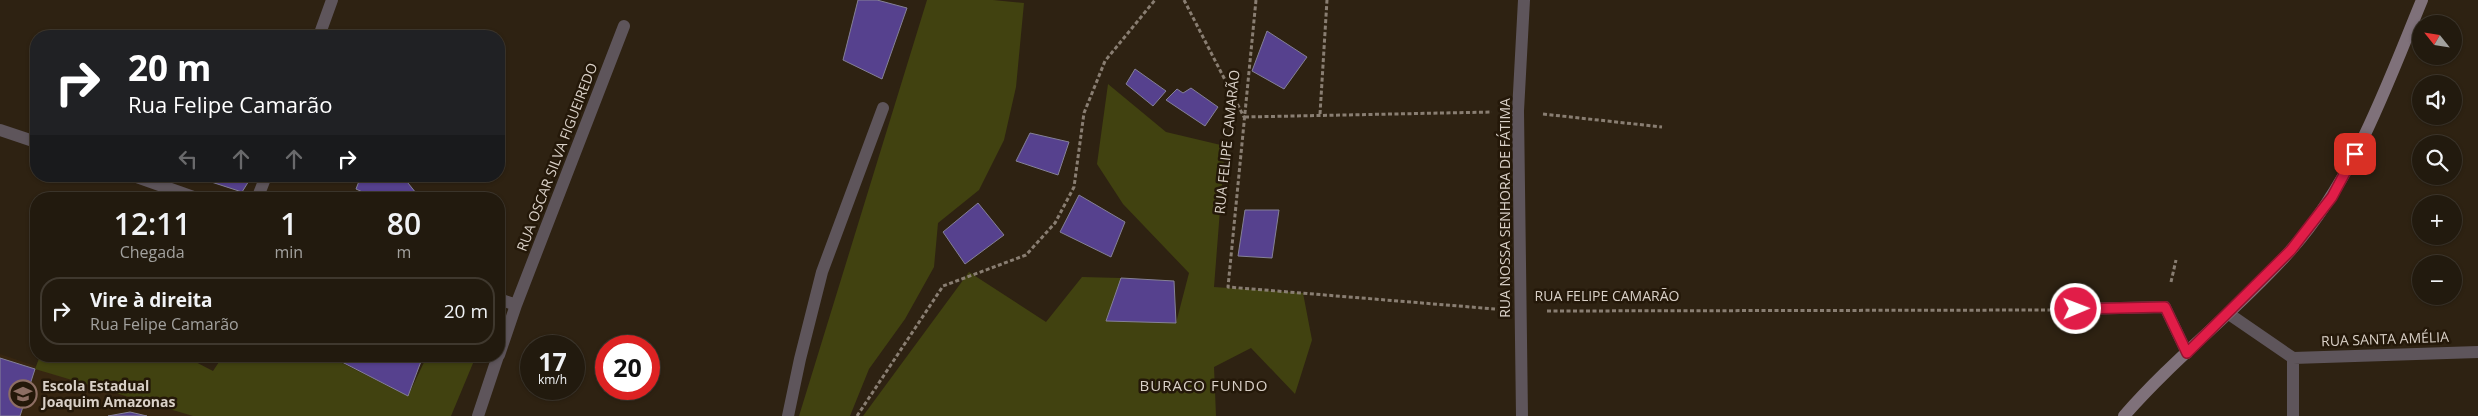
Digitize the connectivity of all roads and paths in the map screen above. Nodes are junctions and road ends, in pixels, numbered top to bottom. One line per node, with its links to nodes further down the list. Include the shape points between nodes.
1 (332, 0): 9 (street)
2 (1155, 0): 30 (path, via 1106,61 1084,113 1074,187 1055,223 1026,255 943,286)
3 (1184, 0): 13 (path)
4 (1256, 0): 13 (path, RUA FELIPE CAMARÃO)
5 (1327, 0): 12 (path)
6 (1524, 0): 21 (street, RUA NOSSA SENHORA DE FÁTIMA, via 1518,111)
7 (2422, 0): 22 (street, via 2363,140 2332,197 2291,250)
8 (624, 26): 19 (street, RUA OSCAR SILVA FIGUEIREDO)
9 (321, 30)
10 (883, 108): 29 (street, via 822,272)
11 (1425, 112): 12 (path)
12 (1320, 114): 13 (path)
13 (1244, 117): 21 (path, RUA FELIPE CAMARÃO, via 1228,287)
14 (0, 130): 15 (street)
15 (30, 140)
16 (151, 182): 17 (street)
17 (179, 192)
18 (505, 302): 19 (street)
19 (516, 305): 23 (street, RUA OSCAR SILVA FIGUEIREDO)
20 (2076, 309): 21 (path, RUA FELIPE CAMARÃO, via 1958,312); 25 (street, via 2165,307)
21 (1520, 311): 31 (street, RUA NOSSA SENHORA DE FÁTIMA)
22 (2229, 314): 25 (street); 26 (street)
23 (505, 338)
24 (2478, 352): 26 (street, RUA SANTA AMÉLIA)
25 (2187, 353): 32 (street)
26 (2293, 358): 33 (street)
27 (497, 362): 28 (street, RUA OSCAR SILVA FIGUEIREDO)
28 (478, 416)
29 (788, 416)
30 (857, 416)
31 (1522, 416)
32 (2124, 416)
33 (2293, 416)

